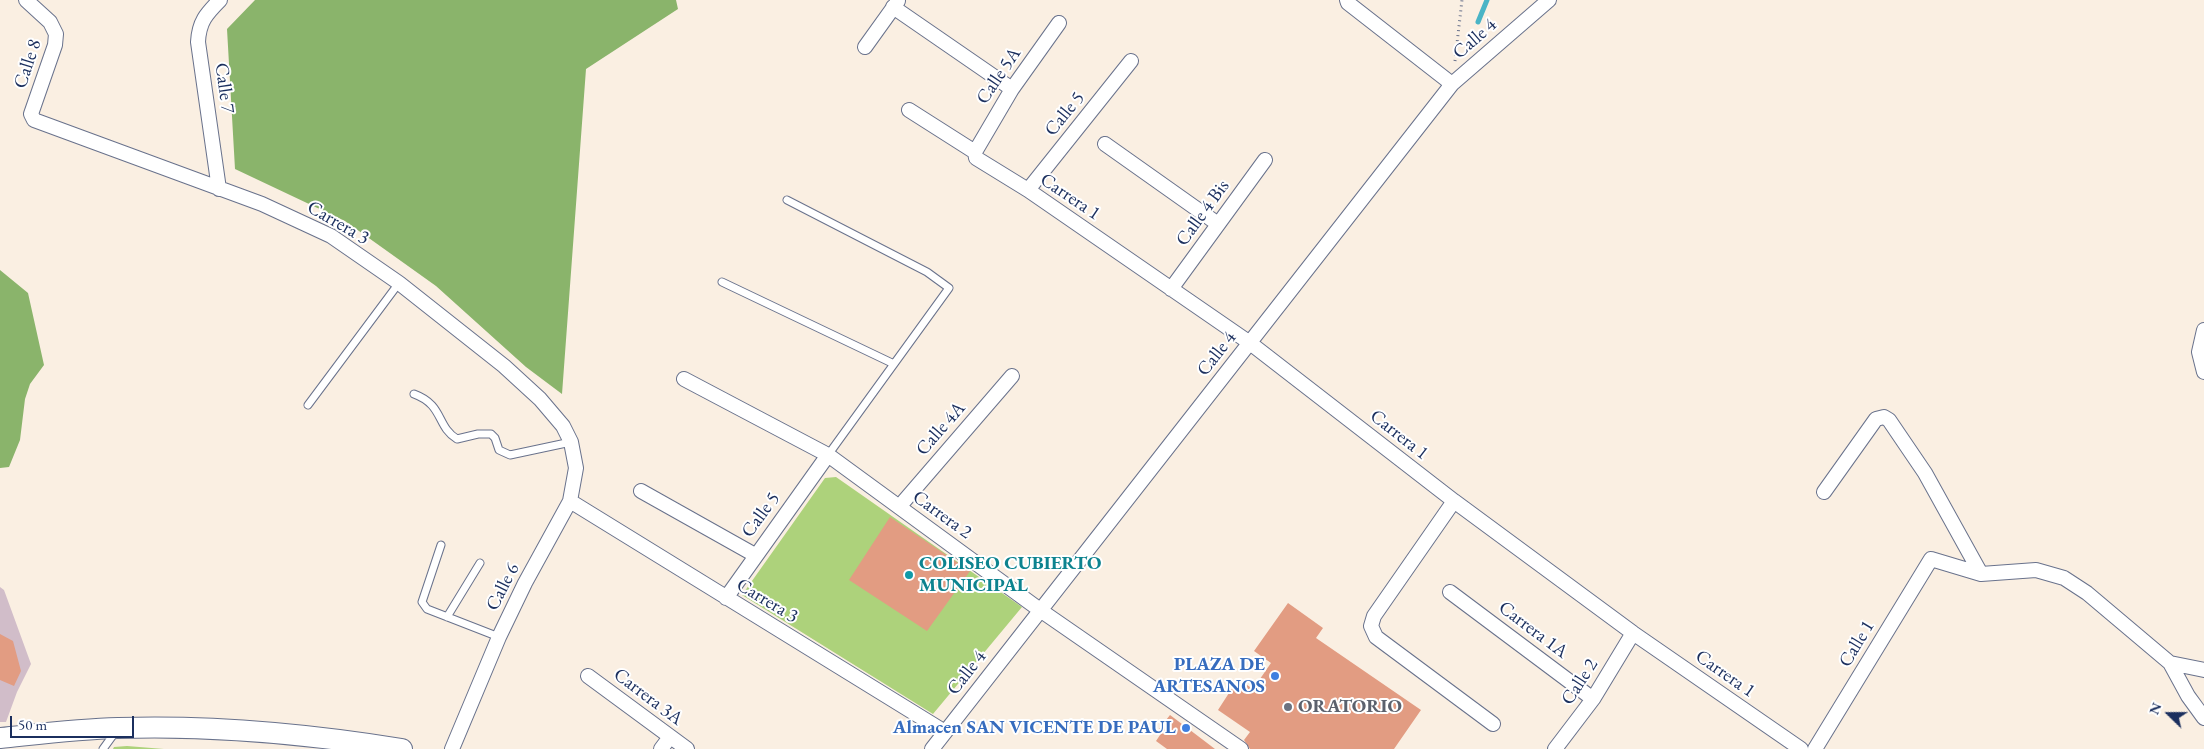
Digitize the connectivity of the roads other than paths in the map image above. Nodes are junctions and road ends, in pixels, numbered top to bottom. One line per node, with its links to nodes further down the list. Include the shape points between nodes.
1 (26, 0): 12 (street, Calle 8, via 50,22 56,34 31,114)
2 (220, 0): 16 (street, Calle 7, via 198,27)
3 (1549, 0): 9 (street, Calle 4)
4 (1346, 1): 9 (street)
5 (896, 4): 7 (street); 10 (street)
6 (1059, 23): 10 (street, Calle 5A)
7 (865, 47)
8 (1131, 61): 17 (street, Calle 5)
9 (1452, 84): 24 (street, Calle 4)
10 (1012, 89): 14 (street, Calle 5A)
11 (909, 110): 14 (street, Carrera 1)
12 (34, 120): 16 (street, Carrera 3)
13 (1105, 144): 19 (street)
14 (975, 152): 17 (street, Carrera 1, via 976,158)
15 (1265, 160): 19 (street, Calle 4 Bis)
16 (219, 189): 21 (street, Carrera 3, via 262,204 331,236)
17 (1028, 190): 22 (street, Carrera 1)
18 (787, 200): 25 (lane, via 927,272 949,288)
19 (1218, 224): 22 (street, Calle 4 Bis)
20 (722, 282): 25 (lane)
21 (399, 284): 30 (lane); 31 (street, Carrera 3, via 504,366 564,426)
22 (1171, 289): 24 (street, Carrera 1)
23 (2204, 330): 26 (street, via 2199,352)
24 (1250, 343): 36 (street, Carrera 1); 44 (street, Calle 4)
25 (894, 364): 32 (lane)
26 (2204, 372)
27 (1012, 376): 37 (street, Calle 4A)
28 (684, 378): 32 (street, Carrera 2)
29 (414, 394): 31 (lane, via 426,399 457,439 491,434 499,450 510,456)
30 (308, 405)
31 (572, 442): 35 (street, Calle 6, via 576,468)
32 (828, 455): 37 (street, Carrera 2); 39 (street, Calle 5)
33 (641, 491): 39 (street)
34 (1824, 492): 41 (street, via 1876,419 1884,417 1925,473)
35 (570, 501): 43 (street, Carrera 3); 47 (street, Calle 6)
36 (1454, 501): 46 (street, Carrera 1); 53 (street, via 1374,616 1371,626 1376,637)
37 (899, 507): 44 (street, Carrera 2)
38 (441, 545): 45 (lane, via 422,602 427,609)
39 (755, 555): 43 (street, Calle 5)
40 (480, 563): 45 (lane)
41 (1981, 574): 48 (street, via 2036,570 2064,578 2087,593); 68 (street, Calle 1, via 1931,559)
42 (1450, 592): 51 (street, Carrera 1A)
43 (726, 598): 55 (street, Carrera 3)
44 (1040, 610): 55 (street, Calle 4); 65 (street, Carrera 2)
45 (447, 617): 47 (lane)
46 (1633, 633): 51 (street, Calle 2); 67 (street, Carrera 1)
47 (499, 637): 61 (street, Calle 6)
48 (2170, 663): 49 (street); 52 (street)
49 (2204, 670)
50 (588, 676): 56 (street, Carrera 3A)
51 (1593, 699): 66 (street, Calle 2)
52 (2204, 718)
53 (1493, 724)
54 (118, 728): 57 (main road); 58 (main road, via 201,729); 59 (lane)
55 (945, 732): 64 (street, Calle 4)
56 (670, 737): 62 (street); 63 (street, Carrera 3A)
57 (0, 738)
58 (288, 742): 60 (main road, via 337,738)
59 (103, 749)
60 (402, 749)
61 (452, 749)
62 (661, 749)
63 (687, 749)
64 (932, 749)
65 (1241, 749)
66 (1556, 749)
67 (1801, 749)
68 (1815, 749)

